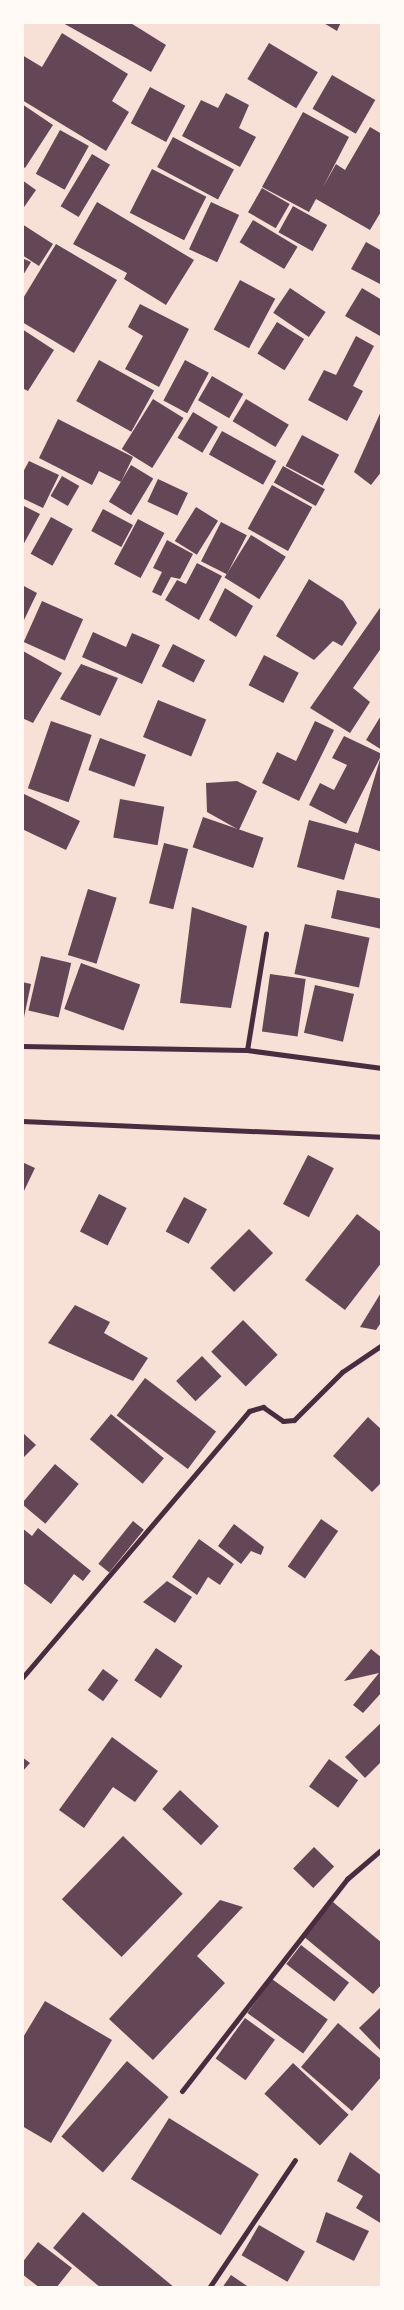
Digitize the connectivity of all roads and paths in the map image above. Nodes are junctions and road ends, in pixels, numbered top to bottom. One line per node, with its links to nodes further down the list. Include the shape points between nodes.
1 (266, 934): 3 (street)
2 (22, 1046): 3 (street)
3 (247, 1050): 4 (street)
4 (382, 1068)
5 (22, 1121): 6 (street)
6 (382, 1137)
7 (382, 1345): 8 (street, via 342,1372 294,1420 283,1421 264,1407 249,1411)
8 (22, 1678)
9 (382, 1850): 10 (street, via 341,1886)
10 (182, 2091)
11 (295, 2160): 12 (street)
12 (209, 2288)

